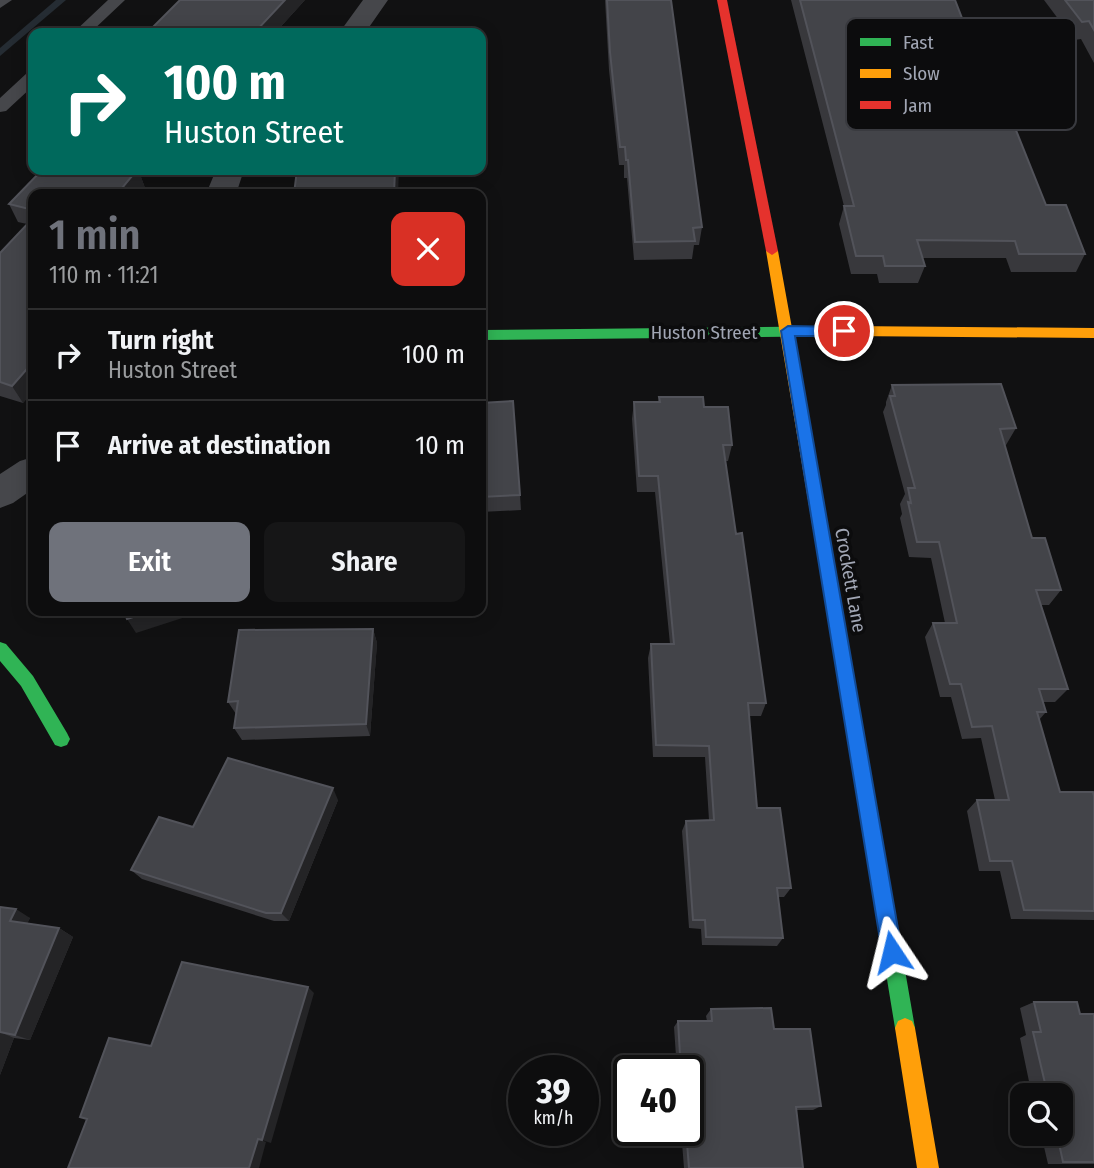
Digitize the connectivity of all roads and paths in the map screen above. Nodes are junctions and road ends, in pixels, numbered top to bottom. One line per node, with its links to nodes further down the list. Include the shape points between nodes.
1 (4, 0): 5 (lane)
2 (117, 0): 6 (lane)
3 (376, 0): 7 (street)
4 (722, 0): 10 (street, Crockett Lane)
5 (0, 3)
6 (86, 28)
7 (356, 28)
8 (28, 82): 9 (lane)
9 (0, 107)
10 (788, 331): 11 (street, Huston Street); 12 (street, Huston Street); 17 (street, Crockett Lane)
11 (1094, 333)
12 (486, 335)
13 (28, 474): 14 (street)
14 (0, 493)
15 (0, 649): 16 (street, via 27,681)
16 (61, 738)
17 (928, 1168)

